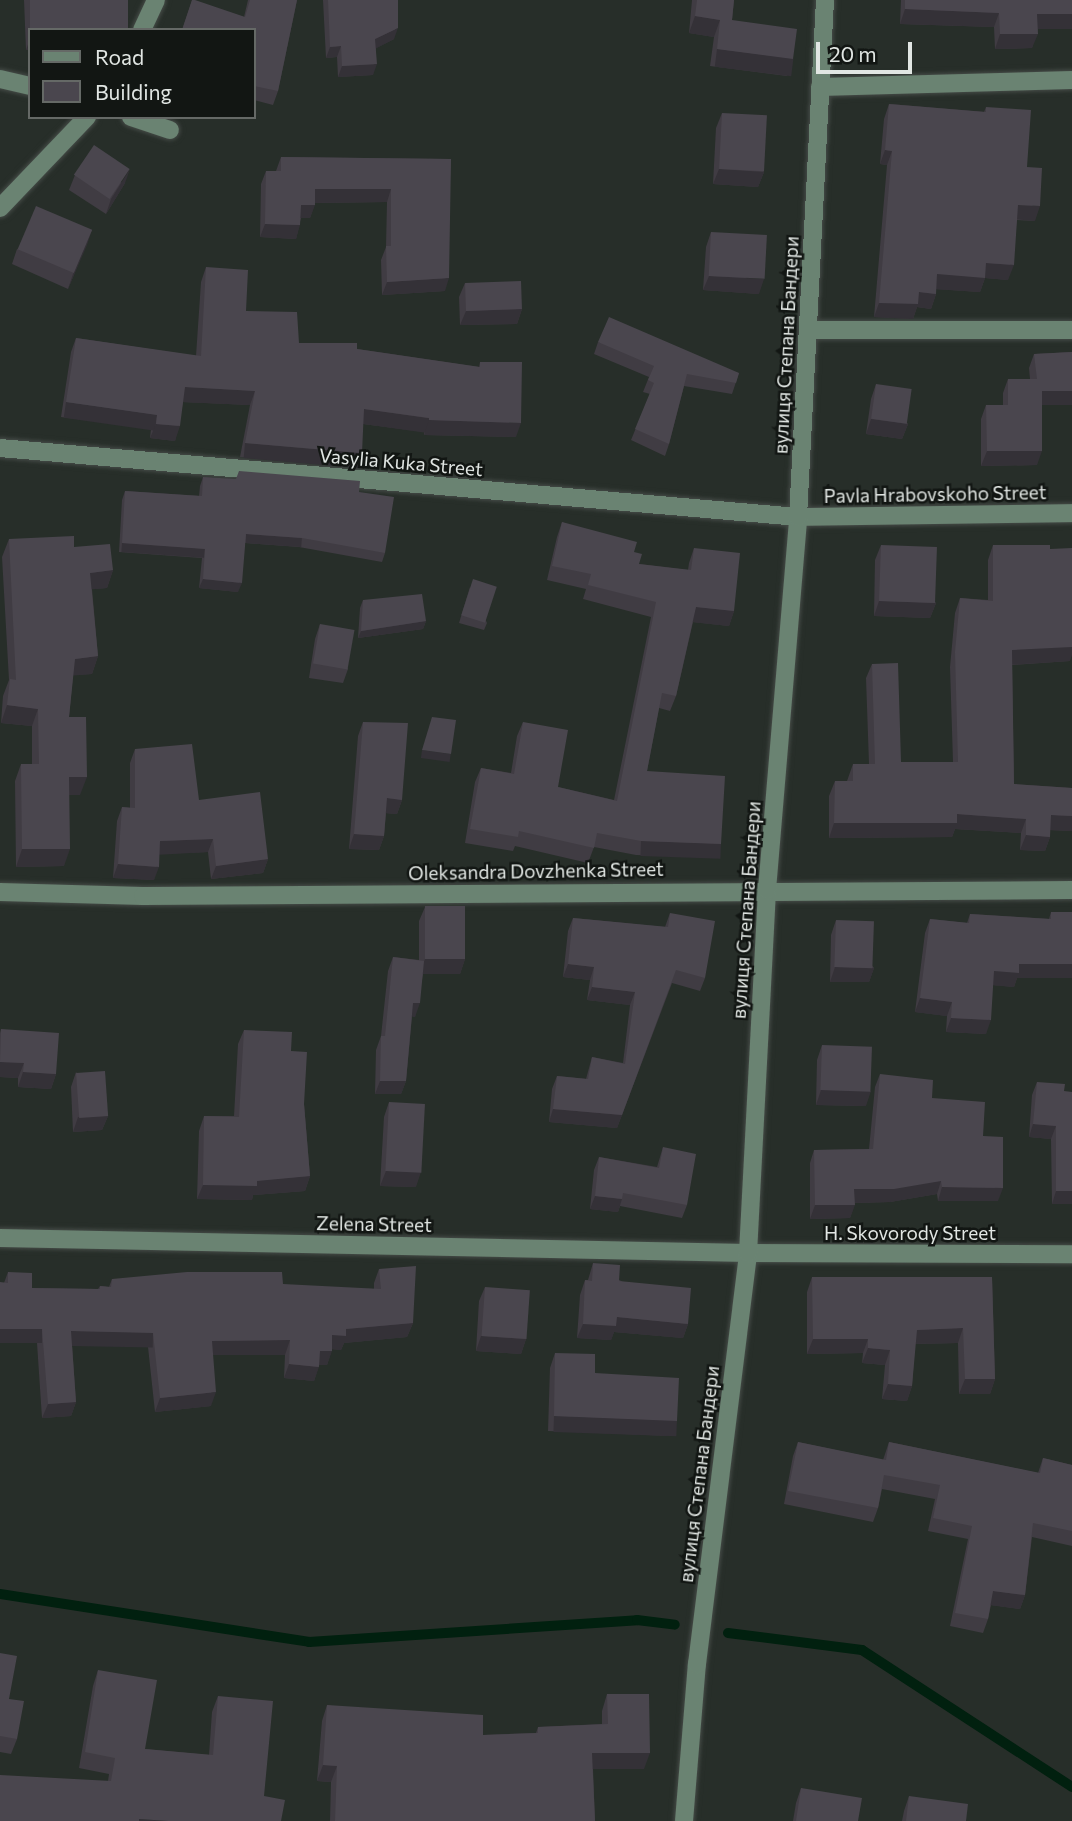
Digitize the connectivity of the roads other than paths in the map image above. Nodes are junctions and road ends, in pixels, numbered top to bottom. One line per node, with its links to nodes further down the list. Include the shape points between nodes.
1 (156, 0): 3 (street)
2 (825, 0): 7 (street, вулиця Степана Бандери)
3 (143, 28)
4 (0, 79): 6 (street)
5 (1072, 80): 7 (street)
6 (28, 86)
7 (820, 87): 12 (street, вулиця Степана Бандери)
8 (85, 119): 11 (street)
9 (137, 119): 10 (street)
10 (170, 130)
11 (0, 208)
12 (808, 330): 13 (street); 16 (street, вулиця Степана Бандери)
13 (1072, 330)
14 (0, 449): 16 (street, Vasylia Kuka Street)
15 (1072, 513): 16 (street, Pavla Hrabovskoho Street)
16 (798, 517): 17 (street, вулиця Степана Бандери)
17 (766, 890): 18 (street, Oleksandra Dovzhenka Street); 19 (street, Oleksandra Dovzhenka Street, via 143,896); 21 (street, вулиця Степана Бандери)
18 (1072, 890)
19 (0, 892)
20 (0, 1238): 21 (street, Zelena Street)
21 (748, 1253): 22 (street, H. Skovorody Street); 23 (street, вулиця Степана Бандери, via 697,1664)
22 (1072, 1254)
23 (684, 1821)

